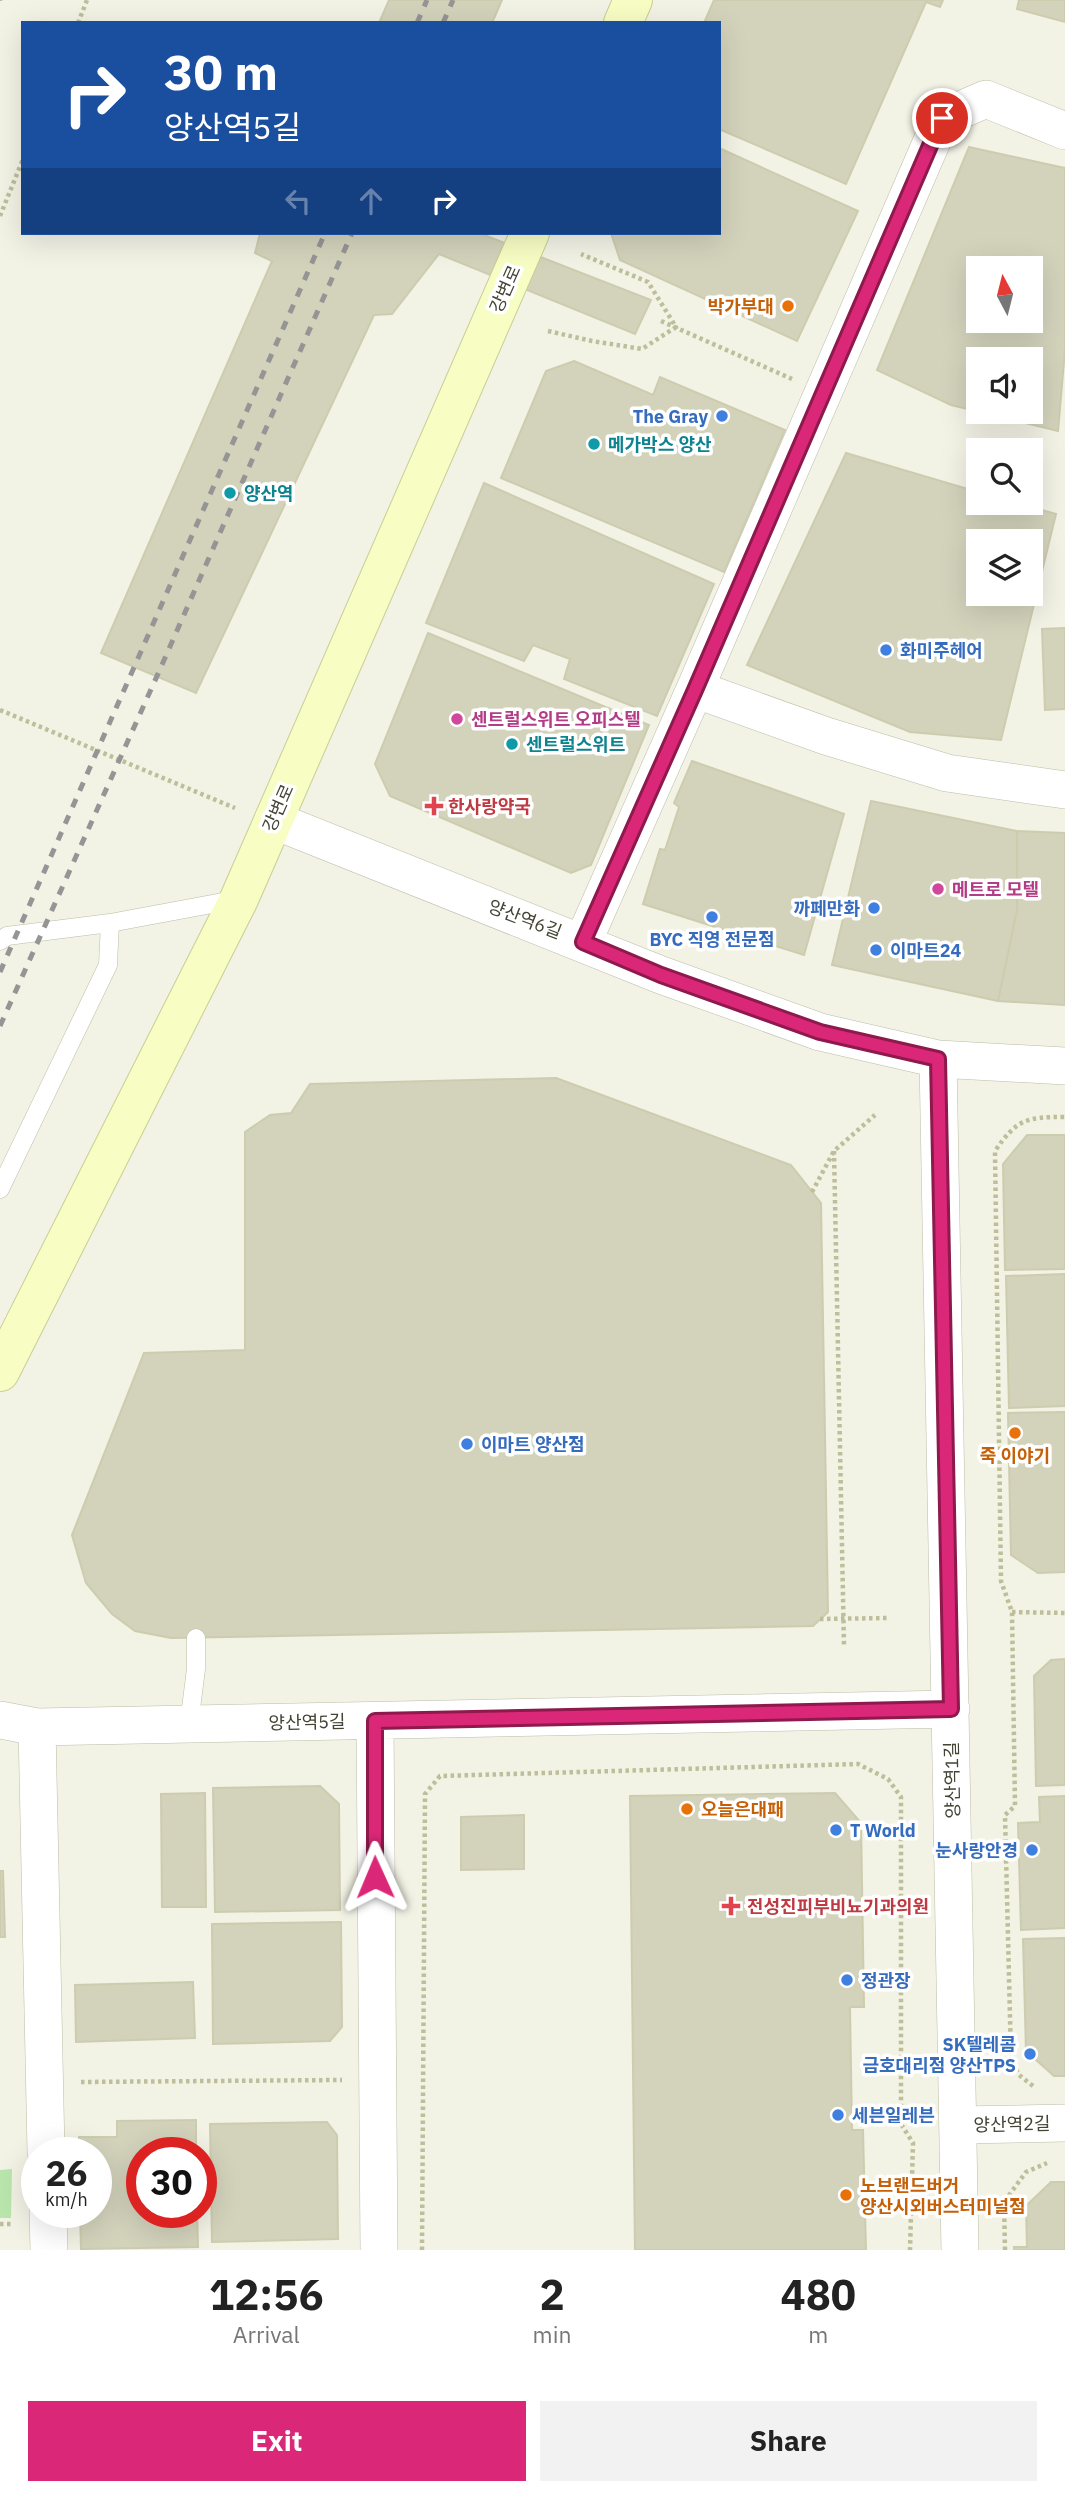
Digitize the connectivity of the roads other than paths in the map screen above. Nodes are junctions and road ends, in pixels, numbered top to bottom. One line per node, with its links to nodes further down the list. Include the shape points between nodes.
1 (633, 0): 2 (street)
2 (624, 21)
3 (1065, 131): 5 (street, via 986,99 942,118)
4 (529, 235): 7 (street, 강변로)
5 (695, 690): 6 (street, via 947,773); 11 (street)
6 (1065, 790)
7 (273, 820): 8 (street, 강변로); 11 (street, 양산역6길)
8 (239, 899): 9 (lane); 15 (street, 강변로)
9 (110, 923): 10 (lane); 14 (lane, via 108,965)
10 (0, 940)
11 (583, 942): 12 (street, 양산역6길, via 820,1032)
12 (938, 1059): 13 (street, 양산역6길); 17 (street, 양산역1길)
13 (1065, 1066)
14 (0, 1189)
15 (0, 1372)
16 (196, 1638): 20 (lane)
17 (951, 1709): 19 (street, 양산역5길); 23 (street, 양산역1길)
18 (0, 1720): 21 (street, 양산역5길)
19 (375, 1721): 20 (street, 양산역5길); 27 (street)
20 (189, 1724): 21 (street, 양산역5길)
21 (37, 1727): 24 (street)
22 (1065, 2123): 23 (street, 양산역2길)
23 (959, 2125): 28 (street, 양산역1길)
24 (46, 2137)
25 (48, 2228): 26 (street)
26 (48, 2250)
27 (379, 2250)
28 (960, 2250)

